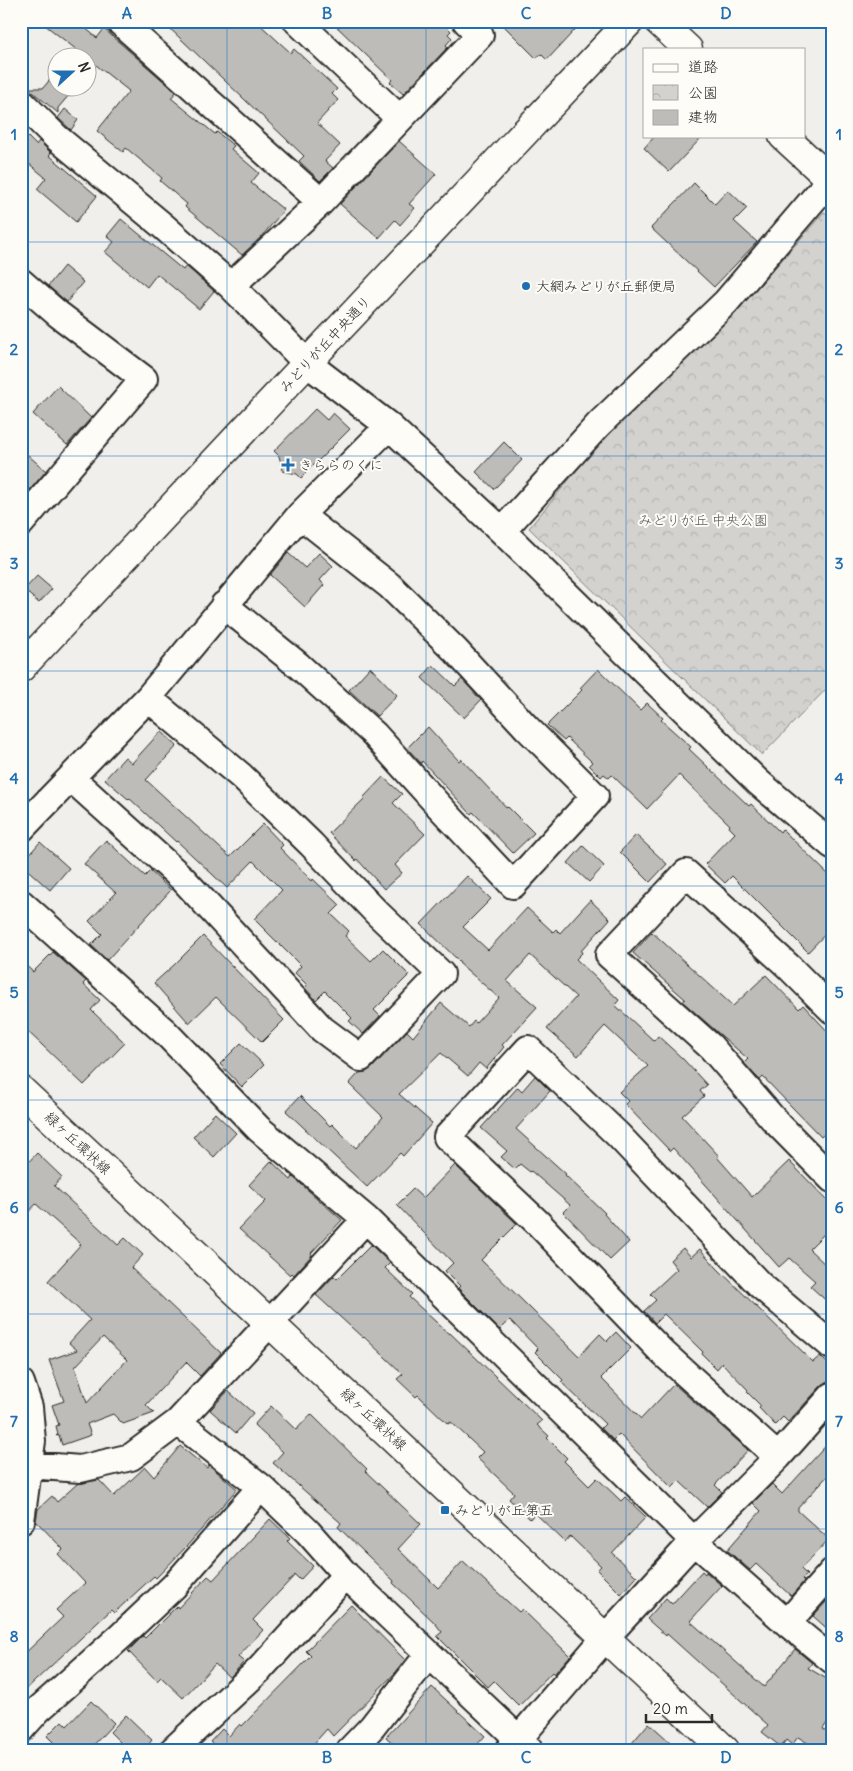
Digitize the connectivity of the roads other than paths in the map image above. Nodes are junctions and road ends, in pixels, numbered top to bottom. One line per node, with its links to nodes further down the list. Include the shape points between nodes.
1 (119, 21): 11 (street)
2 (296, 21): 8 (street)
3 (466, 21): 8 (street, via 480,35)
4 (630, 21): 14 (street, みどりが丘中央通り)
5 (658, 21): 6 (street)
6 (687, 48)
7 (21, 102): 13 (street, via 56,137)
8 (400, 119): 11 (street)
9 (785, 138): 10 (street)
10 (831, 181): 18 (street, via 726,302 599,424)
11 (321, 202): 13 (street)
12 (21, 282): 17 (street, via 144,378)
13 (231, 286): 14 (street)
14 (307, 362): 15 (street); 20 (street, みどりが丘中央通り)
15 (389, 426): 16 (street); 18 (street)
16 (300, 515): 19 (street); 19 (street, via 390,586 595,796 513,885 374,734 298,665)
17 (21, 523)
18 (502, 531): 24 (street, via 758,782)
19 (224, 605): 21 (street)
20 (21, 668)
21 (148, 698): 22 (street); 22 (street, via 241,776 441,974 361,1058 322,1029 183,878)
22 (71, 778): 23 (street)
23 (21, 829)
24 (832, 845)
25 (21, 903): 29 (street, via 165,1032 259,1129)
26 (832, 1010): 28 (street, via 686,873 609,955 711,1047)
27 (21, 1090): 30 (street, 緑ヶ丘環状線)
28 (832, 1180)
29 (366, 1219): 30 (street); 39 (street)
30 (270, 1321): 34 (street); 43 (street, 緑ヶ丘環状線)
31 (832, 1346): 35 (street, via 760,1285 618,1135 528,1049 447,1137 537,1222 664,1353)
32 (21, 1382): 36 (street, via 29,1407 32,1441)
33 (832, 1396): 35 (street)
34 (178, 1422): 36 (street, via 131,1457 80,1469); 37 (street)
35 (778, 1457): 39 (street)
36 (29, 1465): 38 (street)
37 (261, 1487): 41 (street, via 308,1532); 46 (street, via 174,1586)
38 (21, 1521)
39 (694, 1541): 42 (street); 43 (street)
40 (832, 1572): 42 (street)
41 (346, 1575): 44 (street); 48 (street, via 259,1670)
42 (787, 1623): 45 (street)
43 (605, 1638): 47 (street); 50 (street, 緑ヶ丘環状線)
44 (429, 1654): 47 (street); 49 (street)
45 (832, 1660)
46 (21, 1729)
47 (519, 1746)
48 (173, 1750)
49 (350, 1750)
50 (726, 1750)

